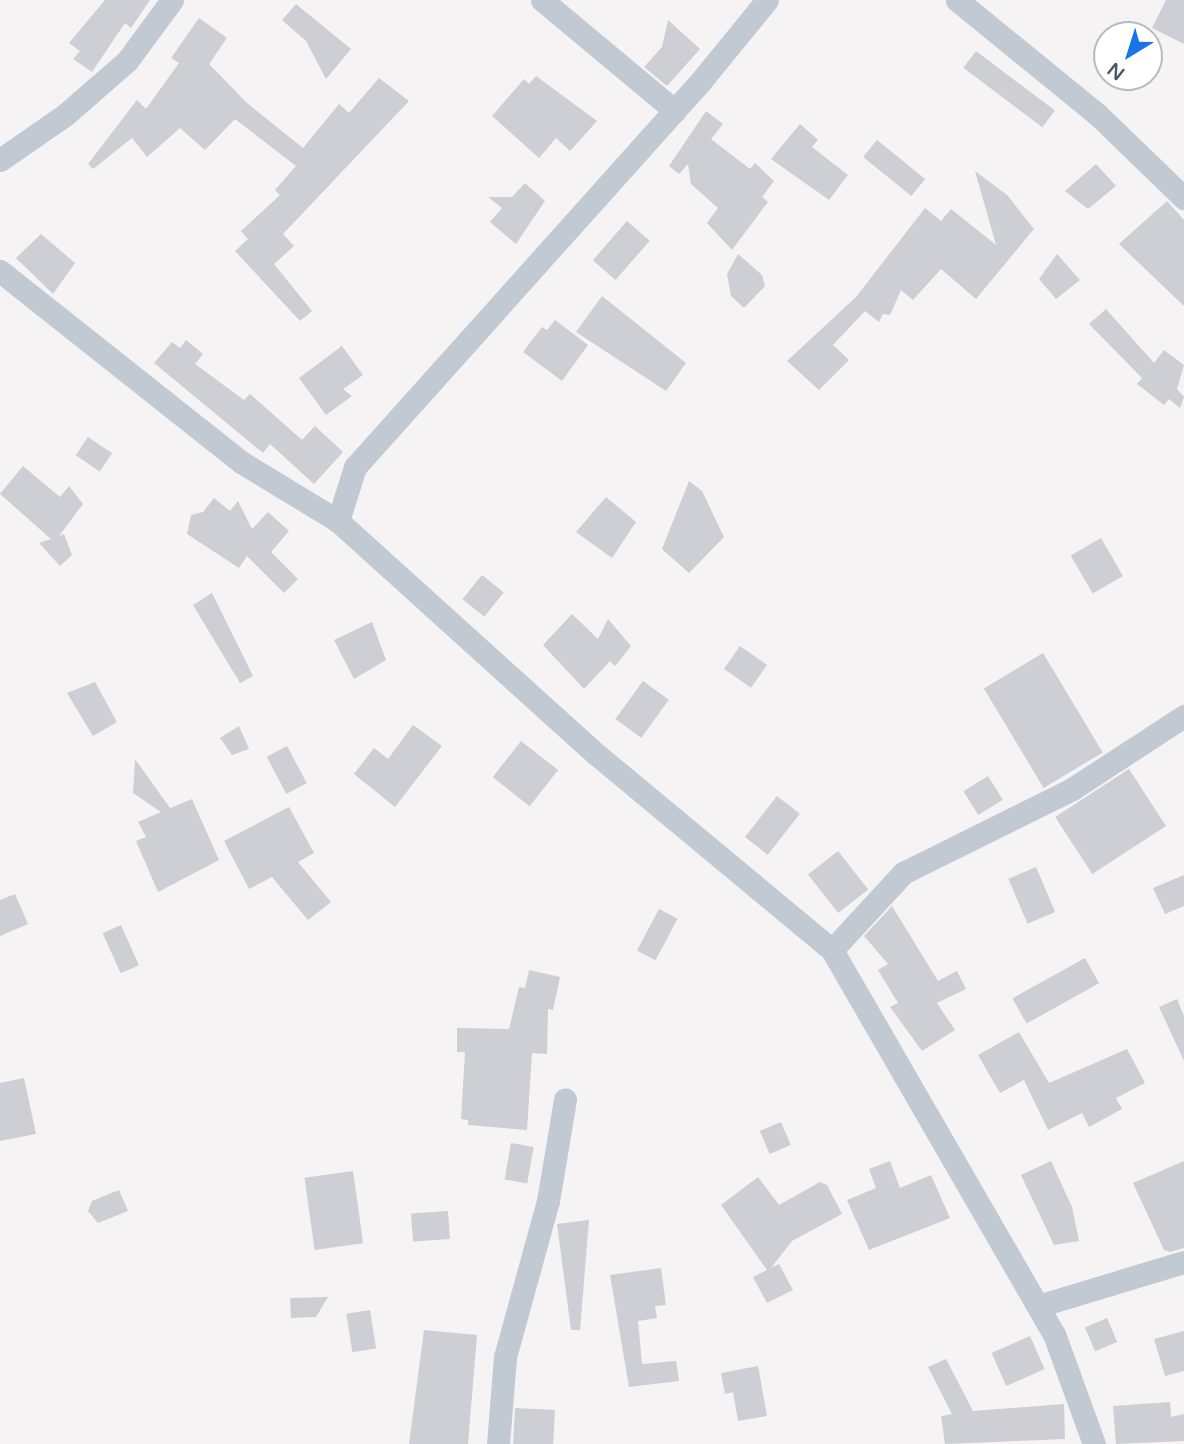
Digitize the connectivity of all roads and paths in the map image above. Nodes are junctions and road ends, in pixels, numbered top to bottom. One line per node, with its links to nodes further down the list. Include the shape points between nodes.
1 (172, 0): 6 (street, via 127,61 65,115)
2 (542, 0): 5 (street)
3 (767, 0): 5 (street)
4 (957, 0): 7 (street, via 1098,115)
5 (675, 111): 9 (street, via 355,467)
6 (0, 160)
7 (1184, 198)
8 (0, 271): 9 (street, via 241,462)
9 (338, 522): 11 (street, via 596,754)
10 (1184, 716): 11 (street, via 1072,789 903,873)
11 (832, 950): 14 (street)
12 (565, 1099): 15 (street, via 548,1201 506,1357)
13 (1184, 1262): 14 (street)
14 (1038, 1306): 16 (street, via 1054,1334)
15 (498, 1444)
16 (1094, 1444)

